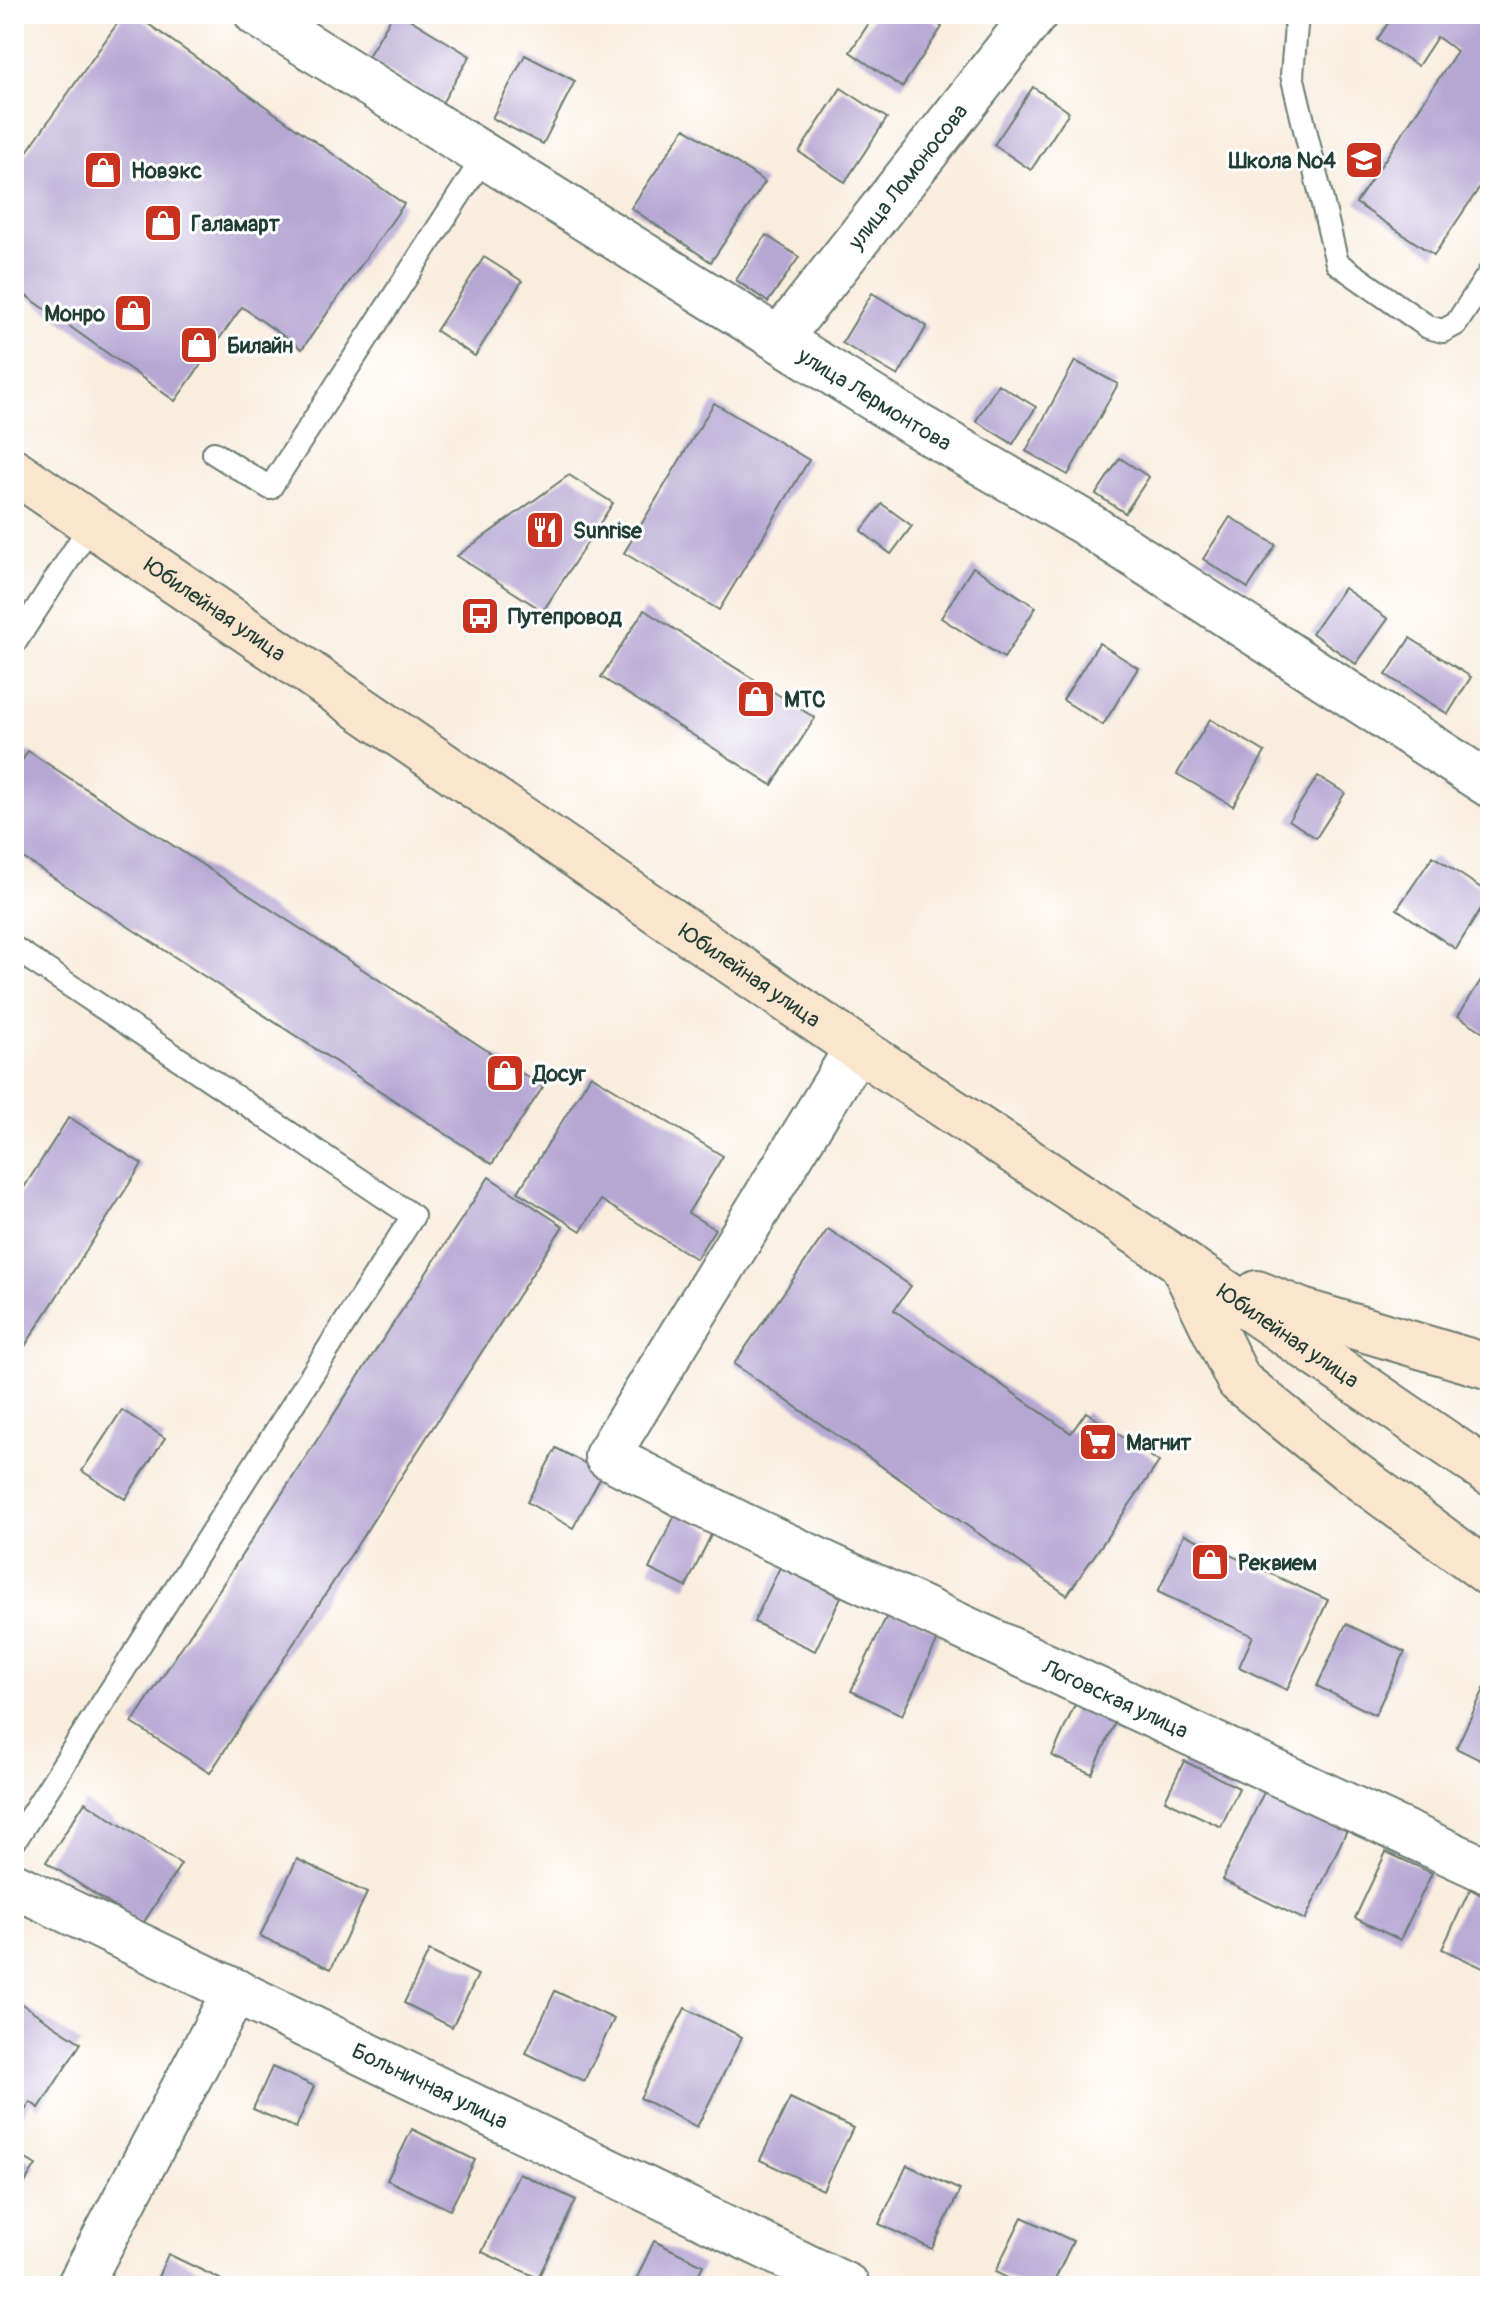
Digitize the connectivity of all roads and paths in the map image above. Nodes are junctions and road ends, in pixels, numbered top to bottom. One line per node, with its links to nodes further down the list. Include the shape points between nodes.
1 (257, 14): 4 (street, улица Лермонтова)
2 (1035, 14): 6 (street, улица Ломоносова)
3 (1297, 14): 5 (lane, via 1292,75 1337,263 1428,327 1443,331 1456,324)
4 (484, 157): 6 (street, улица Лермонтова); 7 (lane, via 270,488)
5 (1490, 272)
6 (780, 338): 11 (street, улица Лермонтова, via 1085,523)
7 (214, 453)
8 (14, 471): 9 (main road, Юбилейная улица)
9 (92, 523): 10 (lane); 13 (main road, Юбилейная улица)
10 (14, 644)
11 (1490, 785)
12 (14, 948): 18 (lane, via 413,1216)
13 (857, 1048): 14 (main road, Юбилейная улица); 19 (street, Логовская улица, via 607,1456 742,1525)
14 (1181, 1262): 15 (main road, via 1302,1311); 16 (main road, Юбилейная улица); 17 (main road, via 1239,1381)
15 (1490, 1367)
16 (1490, 1473)
17 (1490, 1574)
18 (14, 1842)
19 (1490, 1872)
20 (14, 1885): 21 (street, Больничная улица)
21 (235, 1991): 22 (street); 23 (street, Больничная улица)
22 (79, 2286)
23 (847, 2286)

